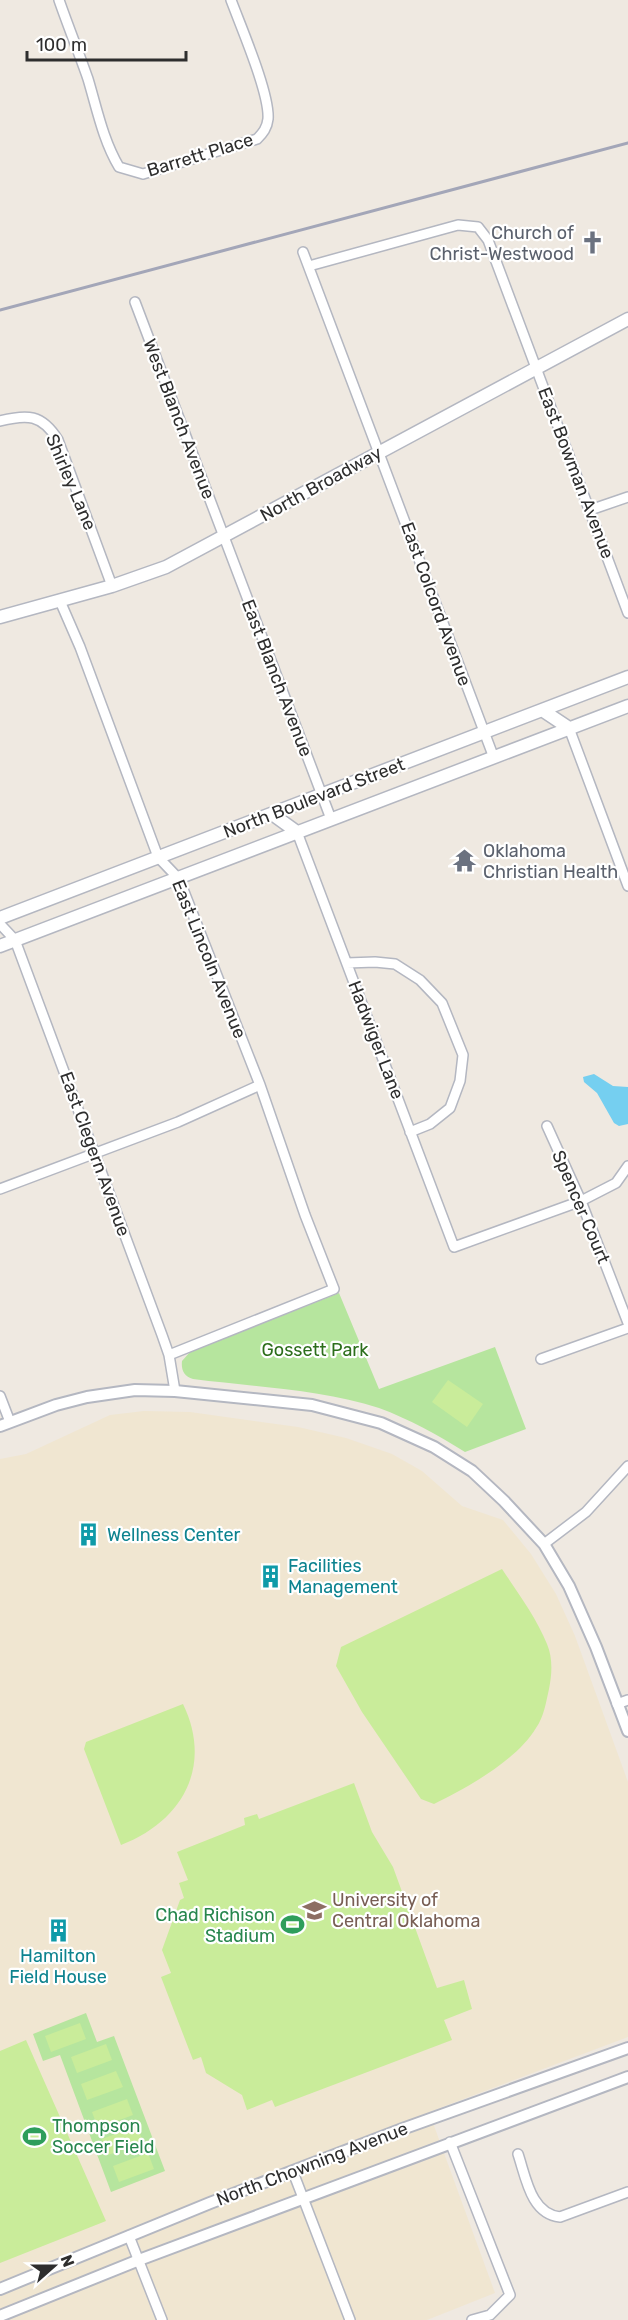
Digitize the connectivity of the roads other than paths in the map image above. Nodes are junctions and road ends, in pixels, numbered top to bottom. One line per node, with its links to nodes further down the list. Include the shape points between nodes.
1 (58, 0): 2 (street, Barrett Place, via 107,143 119,167 143,174 258,139 265,131 265,96)
2 (231, 0)
3 (303, 252): 4 (street, East Colcord Avenue)
4 (309, 266): 7 (street, East Bowman Avenue, via 458,225 478,226 488,240); 9 (street, East Colcord Avenue)
5 (135, 302): 12 (street, West Blanch Avenue)
6 (628, 319): 7 (main road, North Broadway)
7 (536, 368): 9 (main road, North Broadway); 11 (street, East Bowman Avenue)
8 (0, 422): 13 (street, Shirley Lane, via 35,418 52,430)
9 (379, 451): 12 (main road, North Broadway); 21 (street, East Colcord Avenue)
10 (628, 497): 11 (street)
11 (590, 510): 15 (street, East Bowman Avenue)
12 (224, 537): 13 (main road, North Broadway, via 166,567); 23 (street, East Blanch Avenue)
13 (112, 586): 14 (main road, North Broadway)
14 (60, 601): 16 (main road, North Broadway); 27 (street, East Lincoln Avenue)
15 (628, 613)
16 (0, 617)
17 (628, 677): 19 (main road, North Boulevard Street)
18 (628, 706): 20 (main road, North Boulevard Street)
19 (542, 710): 20 (main road); 21 (main road, North Boulevard Street)
20 (569, 728): 22 (main road, North Boulevard Street); 29 (street)
21 (484, 733): 22 (street, East Colcord Avenue); 23 (main road, North Boulevard Street)
22 (494, 758): 25 (main road, North Boulevard Street)
23 (322, 795): 24 (main road, North Boulevard Street); 25 (street, East Blanch Avenue)
24 (272, 814): 26 (main road); 27 (main road, North Boulevard Street)
25 (331, 819): 26 (main road, North Boulevard Street)
26 (297, 832): 28 (main road, North Boulevard Street); 34 (street, Hadwiger Lane)
27 (158, 857): 28 (street, East Lincoln Avenue); 30 (main road, North Boulevard Street)
28 (179, 879): 32 (main road, North Boulevard Street); 35 (street, East Lincoln Avenue)
29 (628, 886)
30 (0, 918)
31 (0, 924): 32 (street, East Clegern Avenue)
32 (15, 940): 33 (main road, North Boulevard Street); 38 (street, East Clegern Avenue)
33 (0, 946)
34 (347, 963): 37 (street, Hadwiger Lane); 37 (street, via 394,964 420,980 442,1003 463,1055 460,1081 450,1108 430,1124)
35 (260, 1085): 38 (street); 44 (street, East Lincoln Avenue, via 334,1289)
36 (547, 1126): 41 (street, Spencer Court)
37 (410, 1132): 41 (street, Hadwiger Lane, via 454,1247)
38 (95, 1154): 40 (street); 44 (street, East Clegern Avenue)
39 (628, 1166): 41 (street, via 616,1183)
40 (0, 1189)
41 (581, 1201): 42 (street, Spencer Court)
42 (628, 1323)
43 (628, 1328): 45 (street)
44 (169, 1355): 46 (street, East Clegern Avenue)
45 (541, 1359)
46 (175, 1391): 48 (street, via 135,1390 87,1397); 50 (street, via 312,1405 381,1423 434,1447 472,1471)
47 (0, 1396): 48 (street)
48 (5, 1424)
49 (628, 1466): 50 (street, via 586,1512)
50 (544, 1544): 51 (street, via 569,1586)
51 (623, 1702): 52 (street)
52 (628, 1731)
53 (628, 2048): 57 (street, North Chowning Avenue)
54 (628, 2077): 55 (street, North Chowning Avenue)
55 (450, 2142): 59 (street, North Chowning Avenue); 66 (street, via 510,2295 490,2314)
56 (518, 2154): 58 (street, via 533,2197 540,2210 549,2216 560,2217)
57 (293, 2172): 59 (street); 60 (street, North Chowning Avenue)
58 (628, 2193)
59 (305, 2198): 61 (street, North Chowning Avenue); 65 (street)
60 (129, 2236): 61 (street); 62 (street, North Chowning Avenue)
61 (139, 2260): 63 (street, North Chowning Avenue); 64 (street)
62 (0, 2289)
63 (0, 2316)
64 (162, 2320)
65 (350, 2320)
66 (472, 2320)

